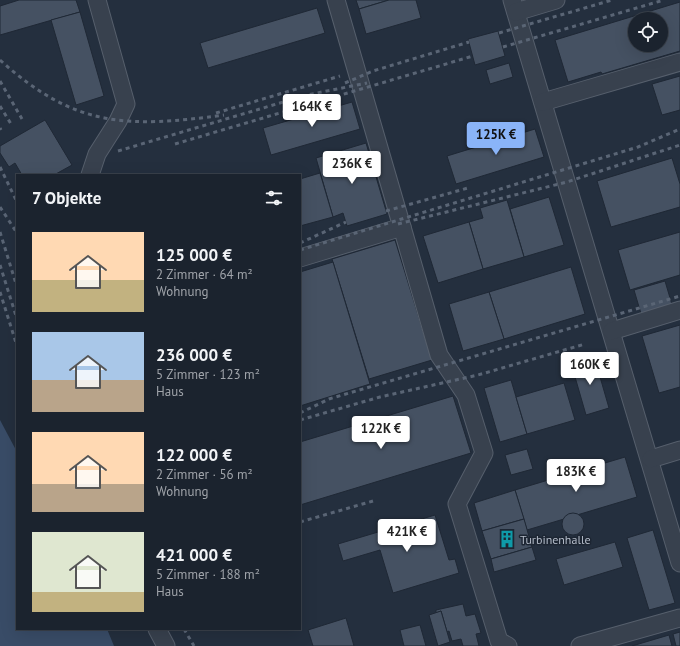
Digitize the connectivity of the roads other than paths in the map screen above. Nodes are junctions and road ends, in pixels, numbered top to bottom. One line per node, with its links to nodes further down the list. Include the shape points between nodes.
1 (96, 0): 7 (lane, via 126,104 97,154)
2 (336, 0): 8 (lane)
3 (556, 0): 4 (lane)
4 (514, 6): 6 (lane)
5 (680, 62): 6 (lane)
6 (543, 102): 11 (lane)
7 (90, 174)
8 (402, 227): 9 (lane); 19 (lane, via 439,356 466,395 484,453 457,504 499,641)
9 (301, 258)
10 (680, 310): 11 (lane)
11 (612, 331): 13 (lane)
12 (680, 450): 13 (lane)
13 (650, 459): 14 (lane)
14 (674, 515): 15 (lane)
15 (680, 563)
16 (680, 618): 20 (lane)
17 (157, 630): 18 (lane)
18 (166, 646)
19 (508, 646)
20 (580, 646)

